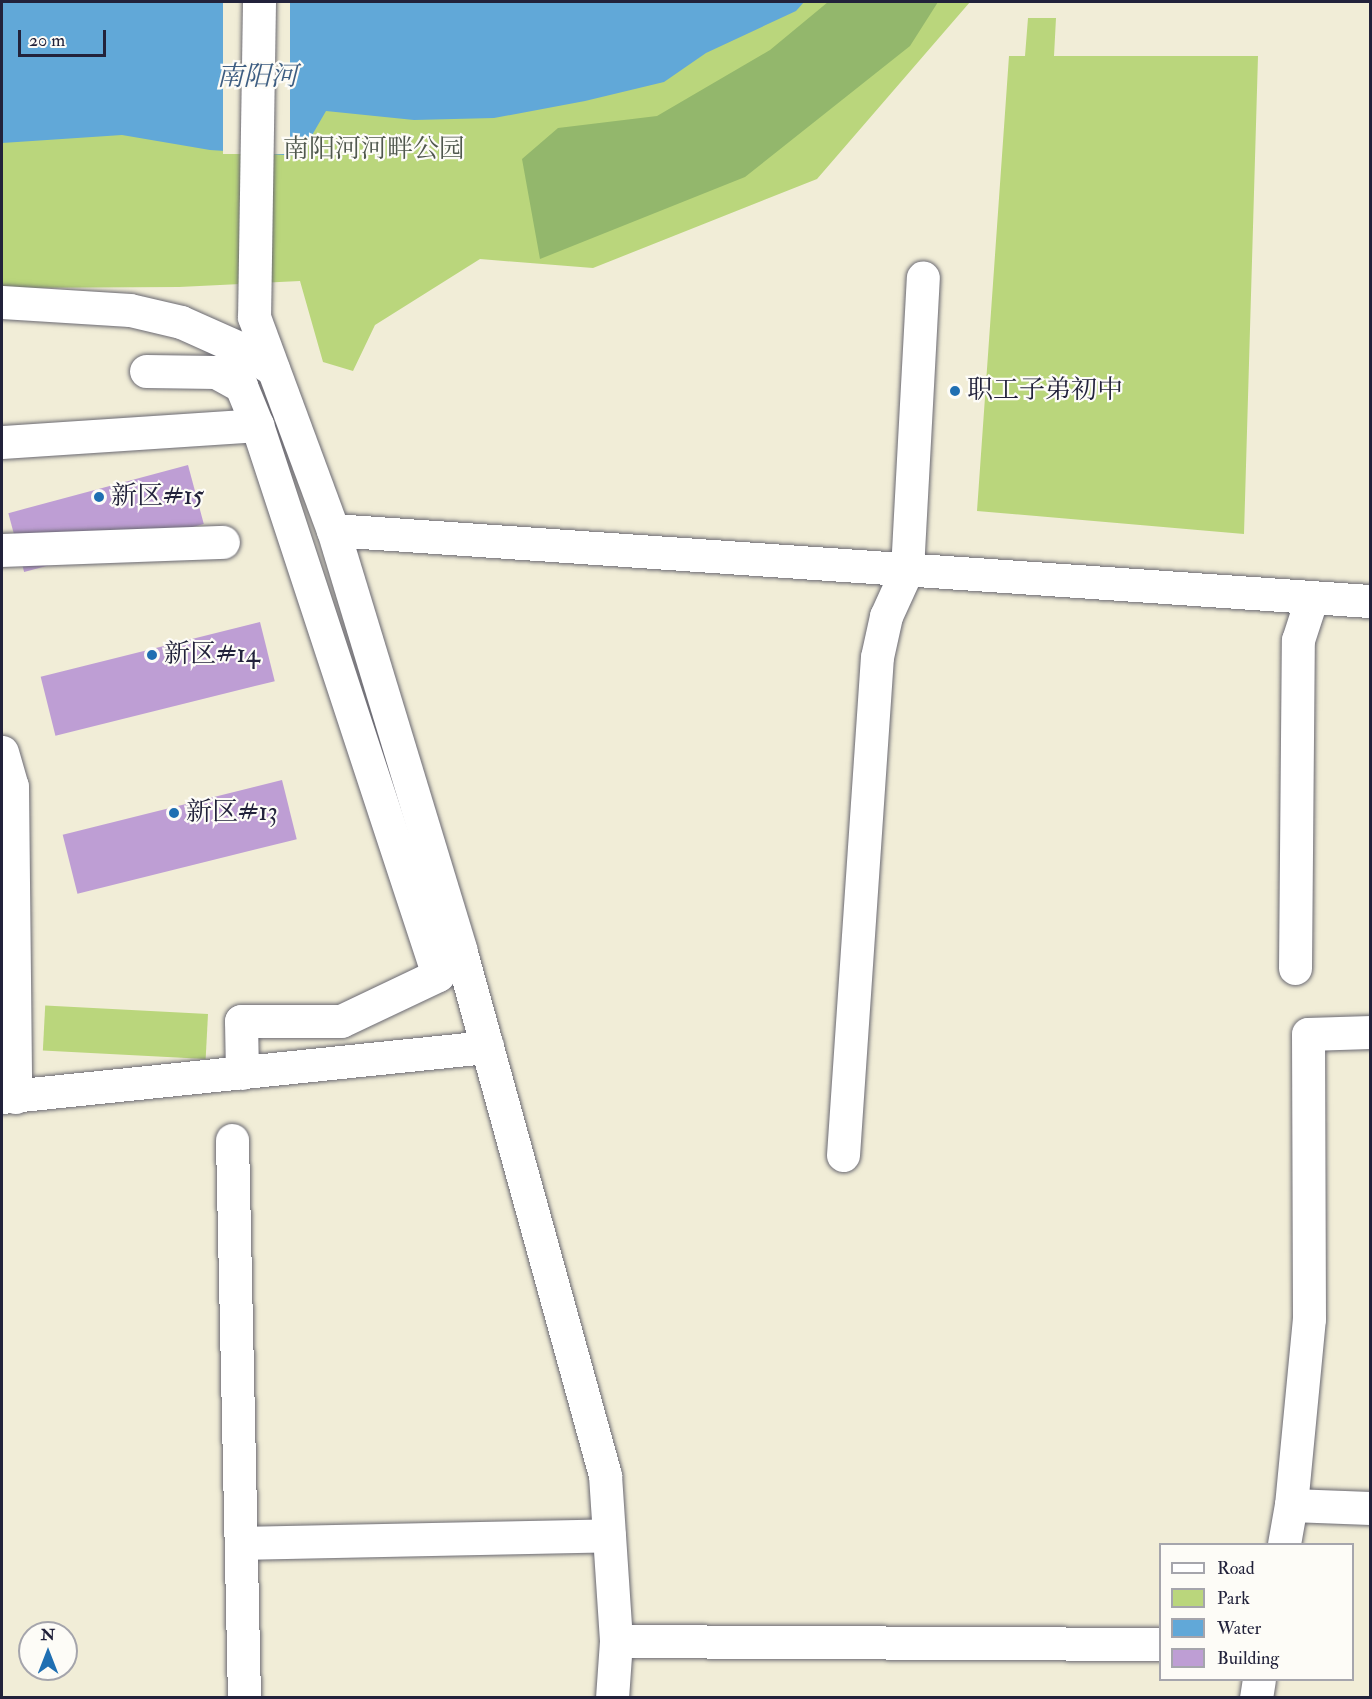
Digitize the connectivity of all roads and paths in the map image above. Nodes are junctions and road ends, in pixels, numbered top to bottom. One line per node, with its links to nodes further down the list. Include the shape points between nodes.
1 (259, 2): 4 (street, via 254,317)
2 (923, 277): 11 (street)
3 (2, 302): 4 (street, via 130,309 181,322 239,348)
4 (273, 369): 8 (street)
5 (146, 371): 6 (street, via 216,372 241,386)
6 (257, 425): 7 (street); 18 (street, via 438,975 341,1021 241,1021)
7 (2, 442)
8 (333, 530): 11 (street); 17 (street)
9 (223, 542): 10 (street)
10 (2, 550)
11 (907, 570): 12 (street); 21 (street, via 886,616 877,657)
12 (1312, 597): 13 (street); 15 (street, via 1298,640)
13 (1371, 601)
14 (2, 752): 19 (street, via 12,786)
15 (1295, 968)
16 (1371, 1032): 22 (street, via 1308,1034 1309,1319)
17 (487, 1047): 18 (street); 24 (street, via 605,1475)
18 (242, 1073): 19 (street)
19 (8, 1097)
20 (231, 1140): 25 (street)
21 (843, 1155)
22 (1291, 1505): 23 (street); 26 (street)
23 (1371, 1508)
24 (609, 1535): 25 (street); 27 (street)
25 (242, 1543): 30 (street)
26 (1284, 1543)
27 (616, 1641): 28 (street); 31 (street)
28 (1159, 1644)
29 (1259, 1681): 32 (street)
30 (244, 1698)
31 (612, 1698)
32 (1256, 1698)

